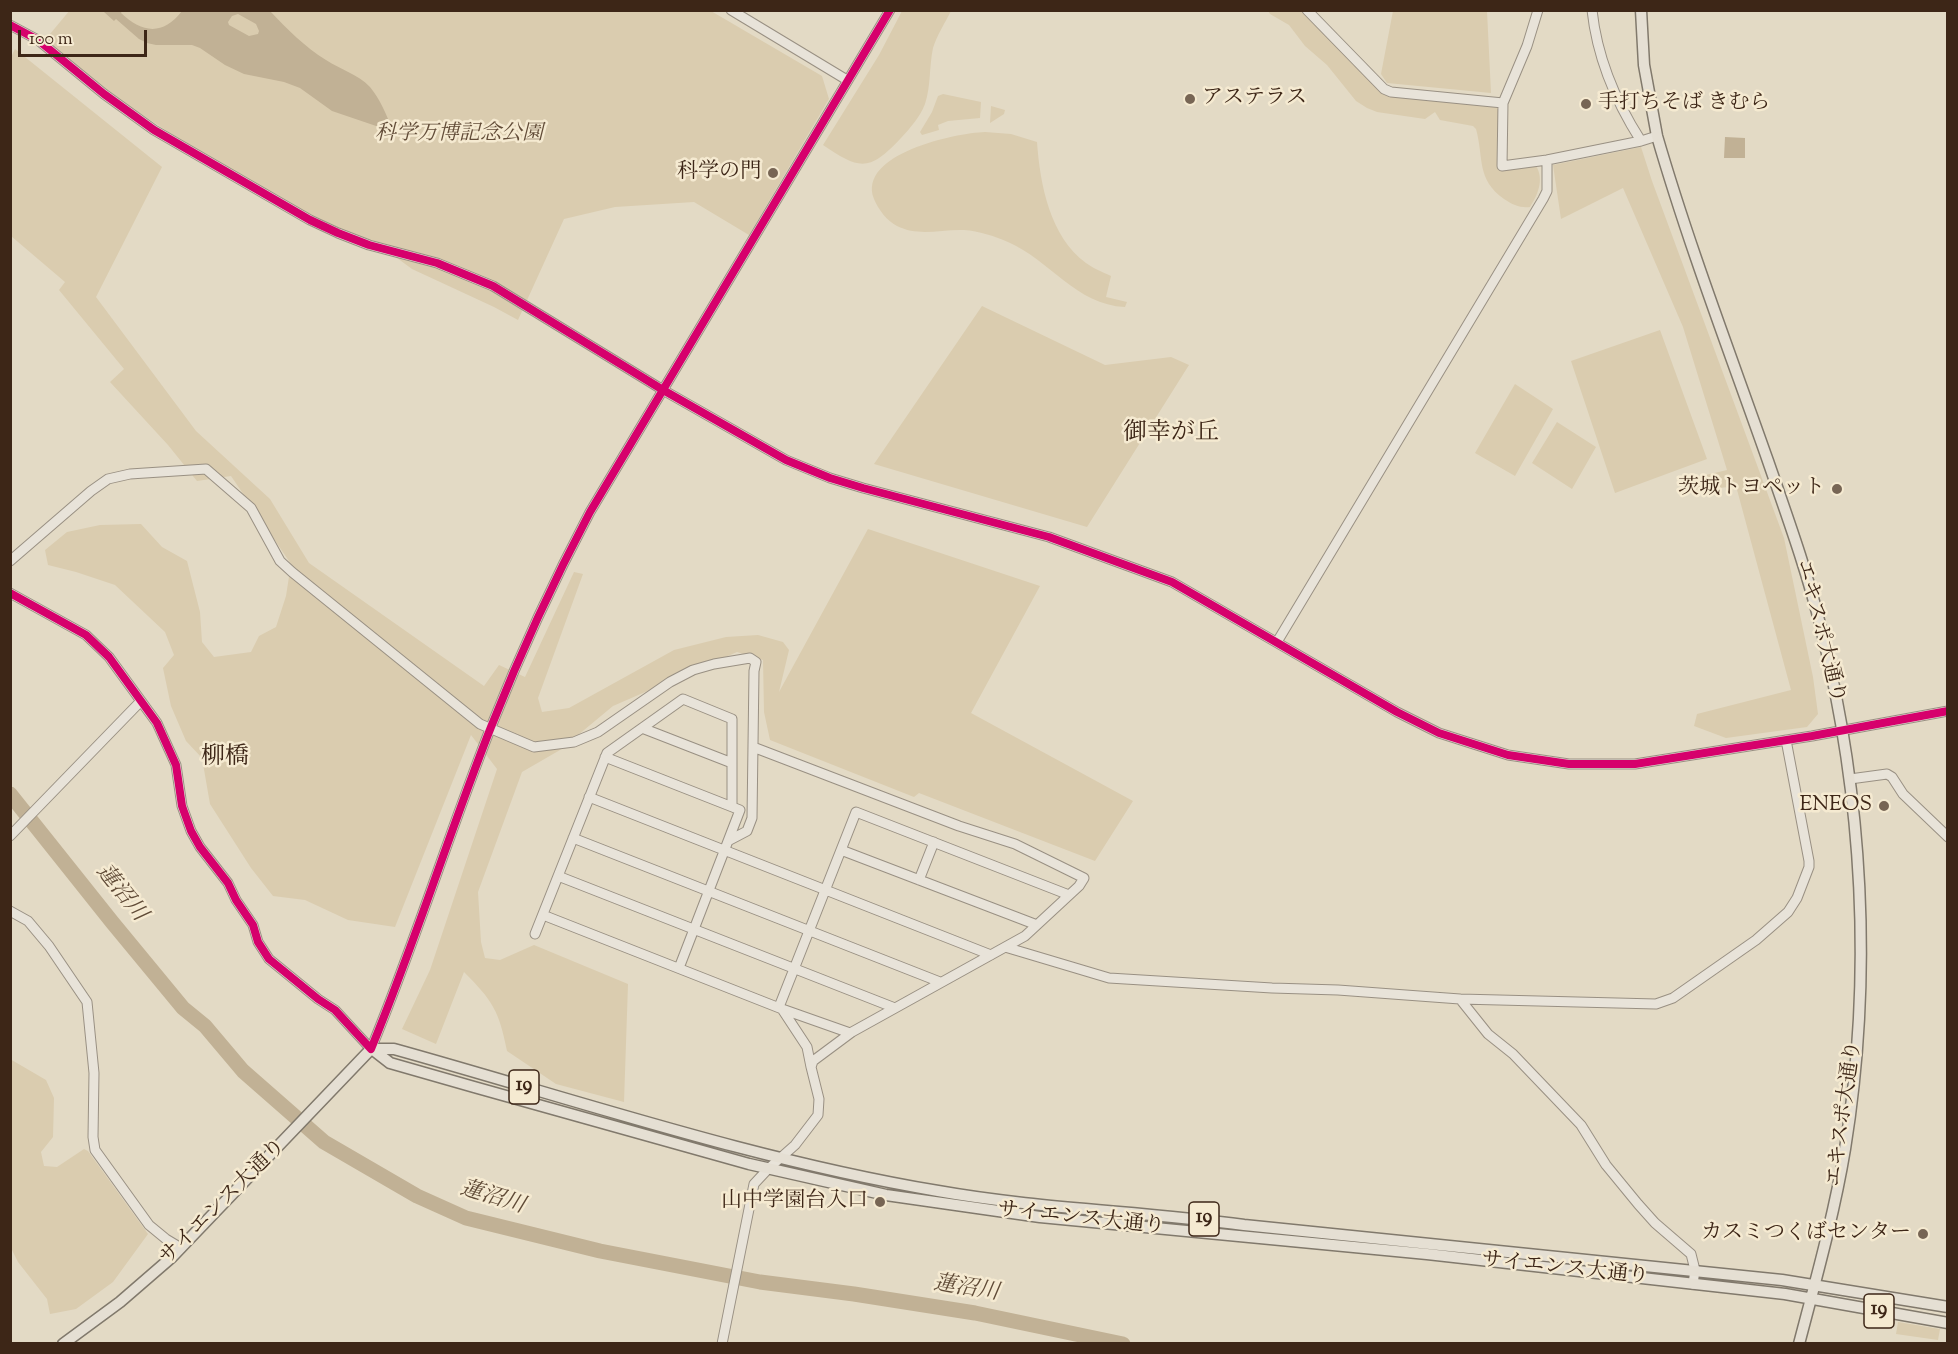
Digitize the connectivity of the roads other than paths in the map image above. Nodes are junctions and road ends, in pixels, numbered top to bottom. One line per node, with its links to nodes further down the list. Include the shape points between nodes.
1 (731, 10): 8 (street)
2 (890, 10): 8 (street)
3 (1307, 10): 9 (street, via 1384,89)
4 (1538, 10): 9 (street)
5 (1592, 10): 11 (street, via 1614,92)
6 (1641, 10): 10 (main road, エキスポ大通り, via 1644,65)
7 (10, 25): 13 (street, via 38,40 154,130 310,220 369,245 493,286)
8 (848, 80): 13 (street)
9 (1503, 104): 12 (street, via 1502,165)
10 (1657, 136): 11 (street); 21 (main road, エキスポ大通り, via 1805,573)
11 (1641, 141): 12 (street)
12 (1547, 160): 16 (street, via 1547,191 1543,199)
13 (663, 390): 16 (street, via 786,460 863,488 1049,537 1107,557 1172,582); 20 (street, via 566,558)
14 (10, 561): 20 (street, via 108,479 206,469 251,508 280,561 292,572)
15 (10, 593): 17 (street, via 87,635 109,657)
16 (1277, 642): 22 (street, via 1439,733 1508,755 1569,764 1635,764)
17 (140, 702): 29 (street); 55 (street, via 157,723 176,765 182,806 191,831 253,924 269,959 335,1010)
18 (1947, 711): 21 (street)
19 (642, 728): 24 (street); 25 (street); 25 (street, via 683,699 732,719)
20 (490, 729): 23 (street, via 534,747 573,742 598,732 693,670 750,658 756,662); 55 (street)
21 (1842, 730): 22 (street); 26 (main road, エキスポ大通り)
22 (1786, 740): 51 (street, via 1809,867 1788,912 1756,940 1673,998 1656,1004)
23 (753, 747): 33 (street, via 751,825); 39 (street, via 1015,844 1084,878)
24 (605, 757): 27 (street); 28 (street)
25 (732, 763): 28 (street)
26 (1850, 779): 30 (street, via 1887,774); 62 (main road, エキスポ大通り, via 1859,881 1859,1016 1845,1149)
27 (589, 797): 31 (street); 33 (street)
28 (732, 806): 33 (street, via 740,810)
29 (10, 836)
30 (1947, 837)
31 (573, 838): 35 (street); 38 (street)
32 (934, 842): 34 (street, via 856,812); 36 (street); 39 (street)
33 (726, 846): 37 (street); 38 (street)
34 (841, 850): 36 (street); 37 (street)
35 (558, 876): 41 (street); 43 (street)
36 (919, 880): 42 (street)
37 (825, 890): 44 (street); 47 (street)
38 (709, 891): 43 (street); 44 (street)
39 (1069, 895): 42 (street)
40 (10, 911): 59 (street, via 28,921 49,945 87,1002 94,1073 95,1150 149,1225)
41 (543, 915): 45 (street); 48 (street)
42 (1037, 925): 46 (street)
43 (694, 929): 48 (street); 49 (street)
44 (809, 931): 49 (street); 50 (street)
45 (535, 934)
46 (1005, 947): 47 (street); 51 (street, via 1109,978)
47 (991, 955): 50 (street)
48 (679, 968): 52 (street)
49 (795, 968): 52 (street); 53 (street)
50 (940, 982): 53 (street)
51 (1460, 999): 60 (street, via 1488,1034 1513,1054 1581,1125 1606,1165 1638,1204 1691,1254)
52 (781, 1008): 54 (street); 56 (street, via 807,1047)
53 (895, 1008): 54 (street)
54 (850, 1033): 56 (street, via 813,1061)
55 (371, 1048): 57 (main road, サイエンス大通り / 19, via 394,1049); 58 (main road, サイエンス大通り / 19, via 390,1063); 59 (main road, サイエンス大通り)
56 (812, 1067): 57 (street, via 819,1115)
57 (780, 1158): 58 (street); 60 (main road, サイエンス大通り / 19, via 928,1190 1020,1203)
58 (768, 1168): 61 (main road, サイエンス大通り / 19, via 886,1195 1040,1217); 67 (street, via 754,1184)
59 (181, 1248): 66 (main road, サイエンス大通り, via 120,1302)
60 (1695, 1270): 61 (street); 62 (main road, サイエンス大通り / 19)
61 (1693, 1284): 63 (main road, サイエンス大通り / 19)
62 (1814, 1284): 63 (main road, エキスポ大通り); 64 (main road, 19)
63 (1811, 1298): 65 (main road, 19); 68 (main road, エキスポ大通り)
64 (1947, 1307)
65 (1947, 1323)
66 (63, 1344)
67 (722, 1344)
68 (1799, 1344)

